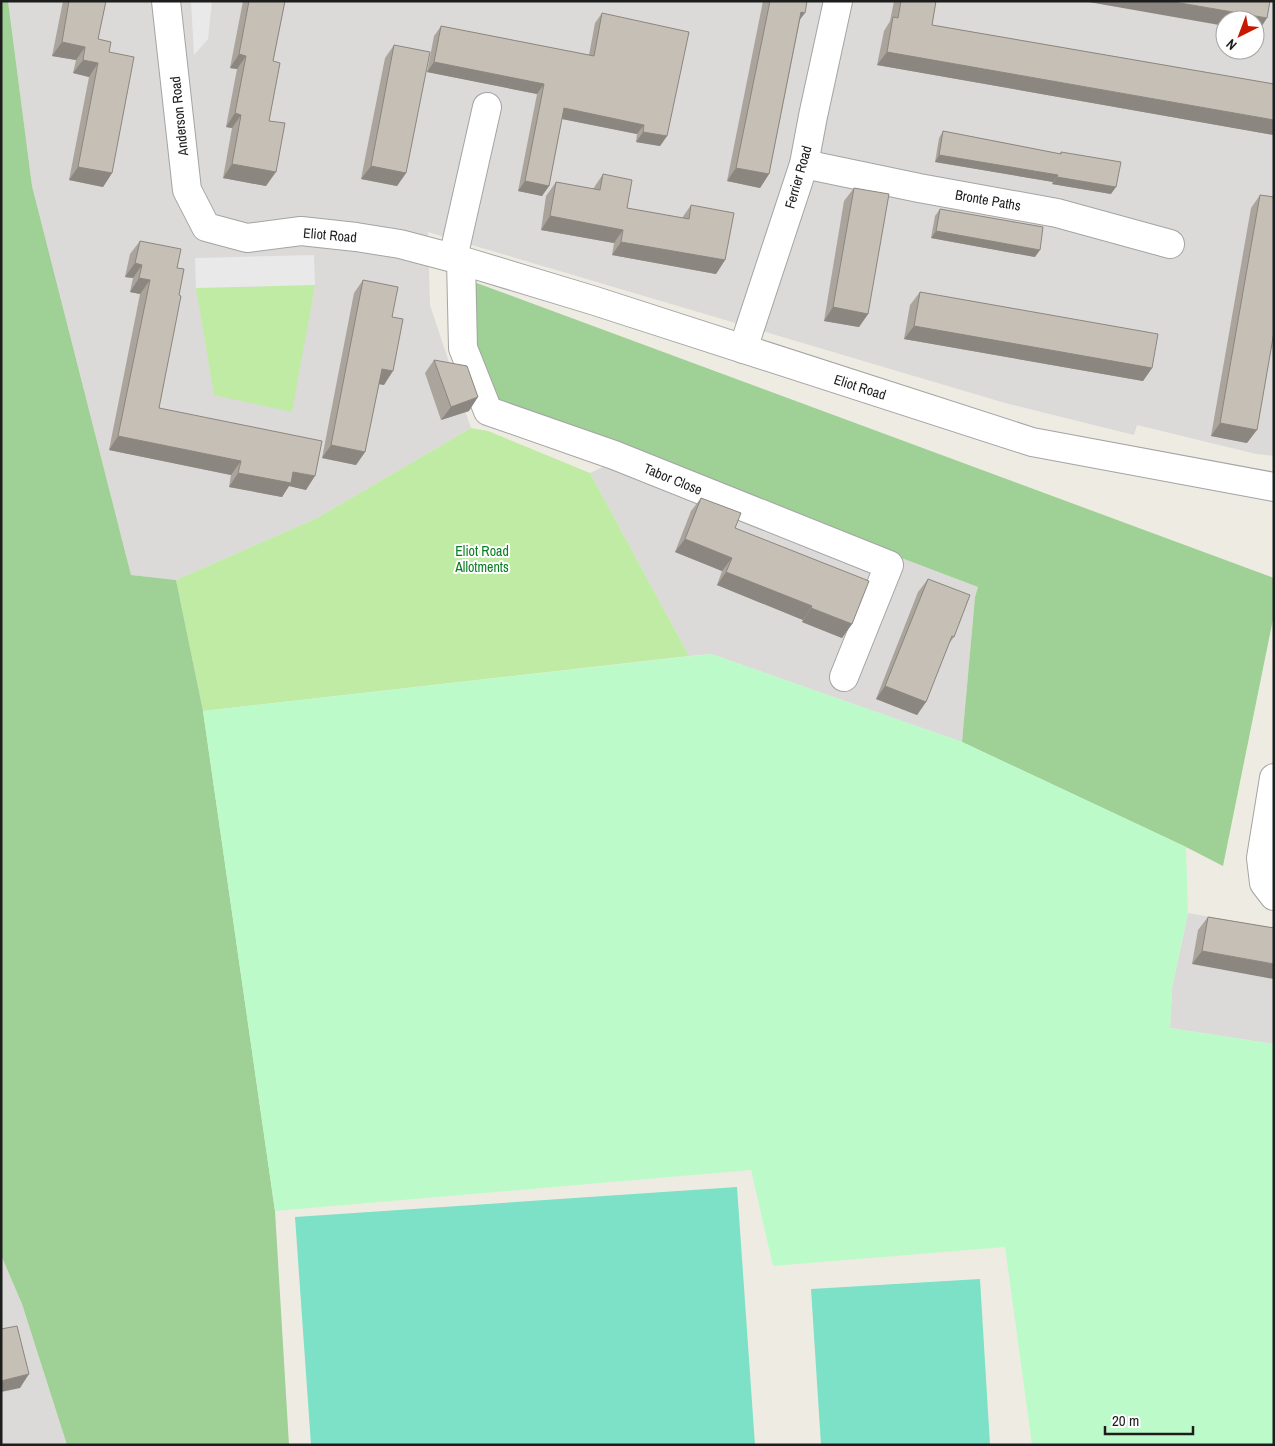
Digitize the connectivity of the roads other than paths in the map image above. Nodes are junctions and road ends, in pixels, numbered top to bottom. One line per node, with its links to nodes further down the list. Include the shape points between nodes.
1 (166, 1): 5 (street, Anderson Road, via 187,190)
2 (838, 1): 4 (street, Ferrier Road)
3 (487, 107): 7 (street)
4 (804, 164): 6 (street, Bronte Paths, via 1057,213); 8 (street, Ferrier Road)
5 (206, 227): 7 (street, Eliot Road, via 247,238 301,231 356,237 400,244)
6 (1170, 244)
7 (457, 259): 8 (street, Eliot Road); 10 (street, Tabor Close, via 463,348 488,411 614,455 889,565)
8 (743, 349): 9 (street, Eliot Road, via 1032,442)
9 (1274, 487)
10 (844, 677)
11 (1274, 778): 12 (street, via 1261,858 1264,883)
12 (1274, 896)

